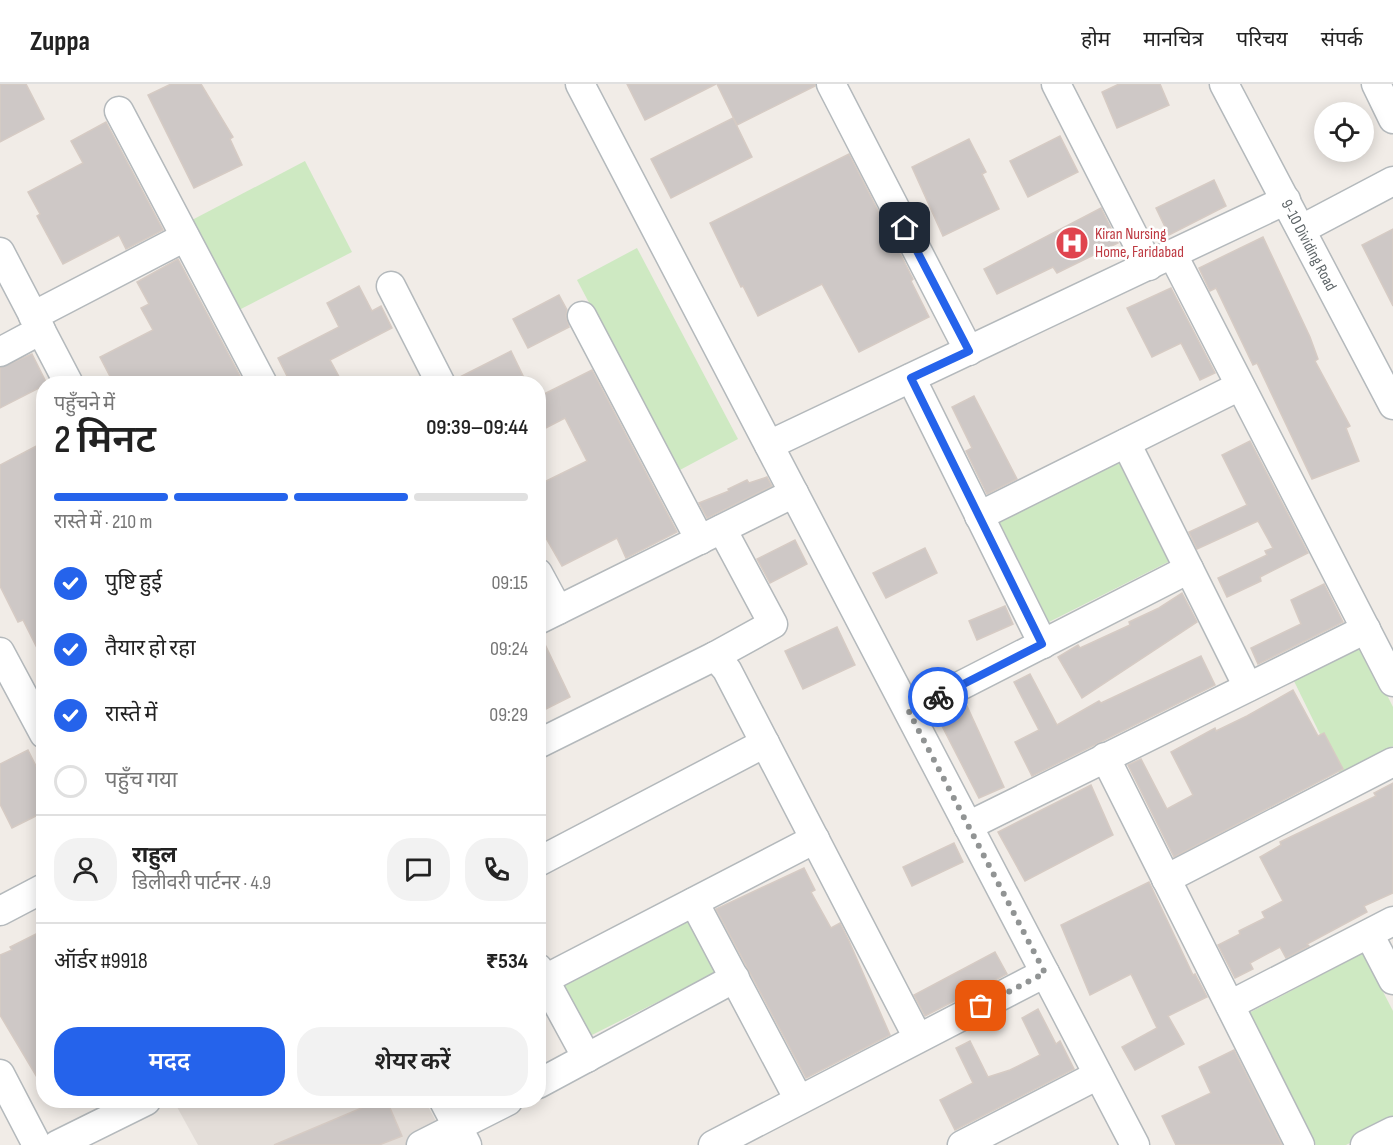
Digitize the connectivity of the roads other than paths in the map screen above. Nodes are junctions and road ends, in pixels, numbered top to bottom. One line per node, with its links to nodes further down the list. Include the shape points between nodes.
1 (580, 84): 26 (street)
2 (831, 84): 18 (street)
3 (1056, 84): 13 (street)
4 (1224, 84): 9 (street, 9-10 Dividing Road)
5 (1376, 84): 7 (street)
6 (119, 111): 11 (street)
7 (1393, 118)
8 (1393, 181): 10 (street)
9 (1287, 200): 10 (street, 9-10 Dividing Road); 13 (street)
10 (1302, 229): 24 (street, 9-10 Dividing Road)
11 (185, 237): 16 (street); 20 (street)
12 (0, 252): 16 (street)
13 (1161, 261): 18 (street); 23 (street)
14 (391, 286): 21 (street)
15 (582, 316): 29 (street)
16 (37, 323): 17 (street); 19 (street)
17 (0, 351)
18 (969, 351): 22 (street)
19 (65, 376)
20 (259, 376)
21 (437, 376)
22 (911, 378): 26 (street); 28 (street)
23 (1240, 386): 25 (street); 32 (street)
24 (1393, 405)
25 (1126, 443): 28 (street); 30 (street)
26 (769, 445): 27 (street)
27 (794, 493): 29 (street); 38 (street)
28 (979, 516): 33 (street)
29 (711, 534): 31 (street); 35 (street, via 773,624)
30 (1189, 569): 33 (street); 37 (street)
31 (548, 615)
32 (1366, 628): 36 (street); 37 (street)
33 (1042, 644): 38 (street)
34 (0, 652): 39 (street)
35 (715, 656): 40 (street); 41 (street, via 727,670)
36 (1393, 682)
37 (1248, 687): 42 (street)
38 (909, 712): 44 (street)
39 (36, 719)
40 (546, 740)
41 (765, 743): 45 (street); 46 (street)
42 (1105, 757): 44 (street); 47 (street)
43 (1393, 762): 47 (street)
44 (968, 826): 53 (street)
45 (815, 839): 49 (street); 58 (street)
46 (546, 858)
47 (1166, 879): 57 (street)
48 (36, 892): 50 (street)
49 (694, 902): 52 (street); 54 (street)
50 (0, 911)
51 (1381, 928): 55 (street); 57 (street)
52 (546, 972)
53 (1045, 973): 58 (street); 61 (street)
54 (735, 978): 59 (street); 63 (street)
55 (1393, 980)
56 (546, 981): 59 (street)
57 (1230, 1005): 76 (street)
58 (918, 1038): 63 (street)
59 (587, 1058): 62 (street)
60 (0, 1074): 70 (street)
61 (1098, 1075): 68 (street); 75 (street)
62 (546, 1080)
63 (799, 1100): 73 (street)
64 (132, 1108): 71 (street)
65 (448, 1108): 69 (street)
66 (499, 1108): 69 (street)
67 (1393, 1131): 77 (street)
68 (1003, 1136): 74 (street)
69 (463, 1137): 72 (street)
70 (37, 1145)
71 (57, 1145)
72 (421, 1145)
73 (713, 1145)
74 (962, 1145)
75 (1135, 1145)
76 (1300, 1145)
77 (1365, 1145)

